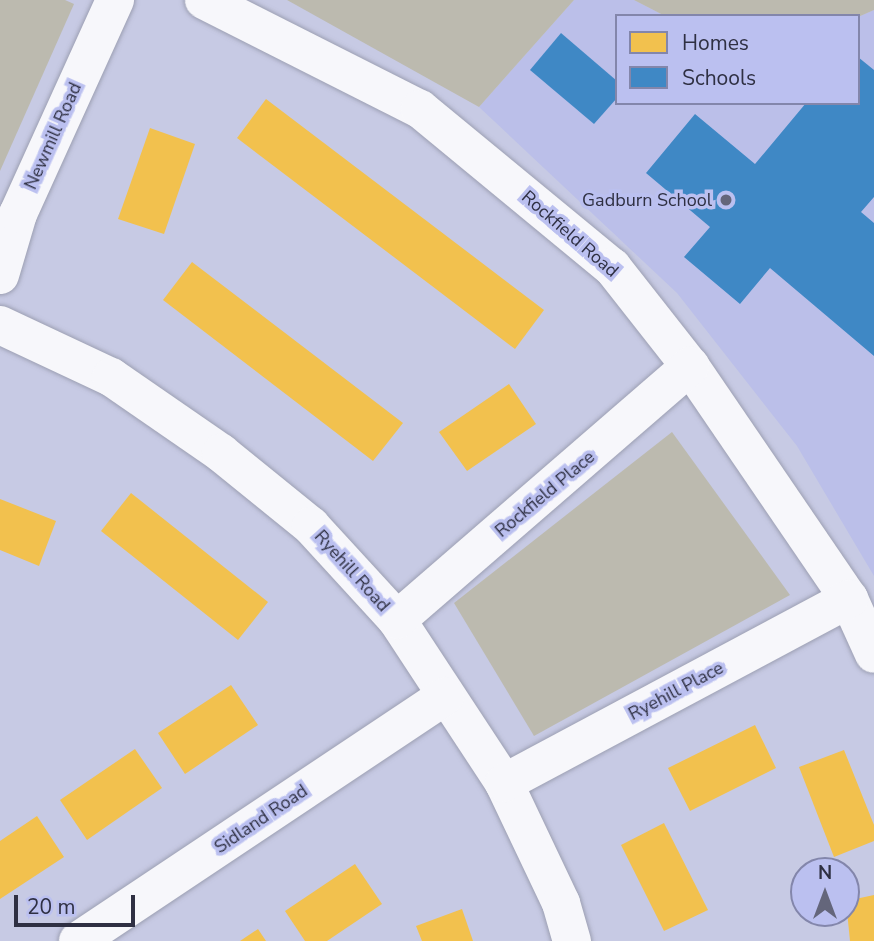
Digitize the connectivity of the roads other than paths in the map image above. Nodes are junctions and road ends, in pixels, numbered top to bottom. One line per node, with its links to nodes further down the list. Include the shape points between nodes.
1 (115, 0): 3 (street, Newmill Road, via 18,214)
2 (204, 0): 5 (street, Rockfield Road, via 420,109 612,267)
3 (0, 275)
4 (0, 326): 7 (street, Ryehill Road, via 111,377 221,453 311,526)
5 (690, 366): 6 (street, Rockfield Road); 7 (street, Rockfield Place)
6 (849, 599): 8 (street, Rockfield Road); 10 (street, Ryehill Place)
7 (397, 620): 9 (street, Ryehill Road)
8 (874, 653)
9 (445, 696): 10 (street, Ryehill Road); 11 (street, Sidland Road)
10 (504, 783): 12 (street, Ryehill Road, via 561,903)
11 (78, 941)
12 (572, 941)

